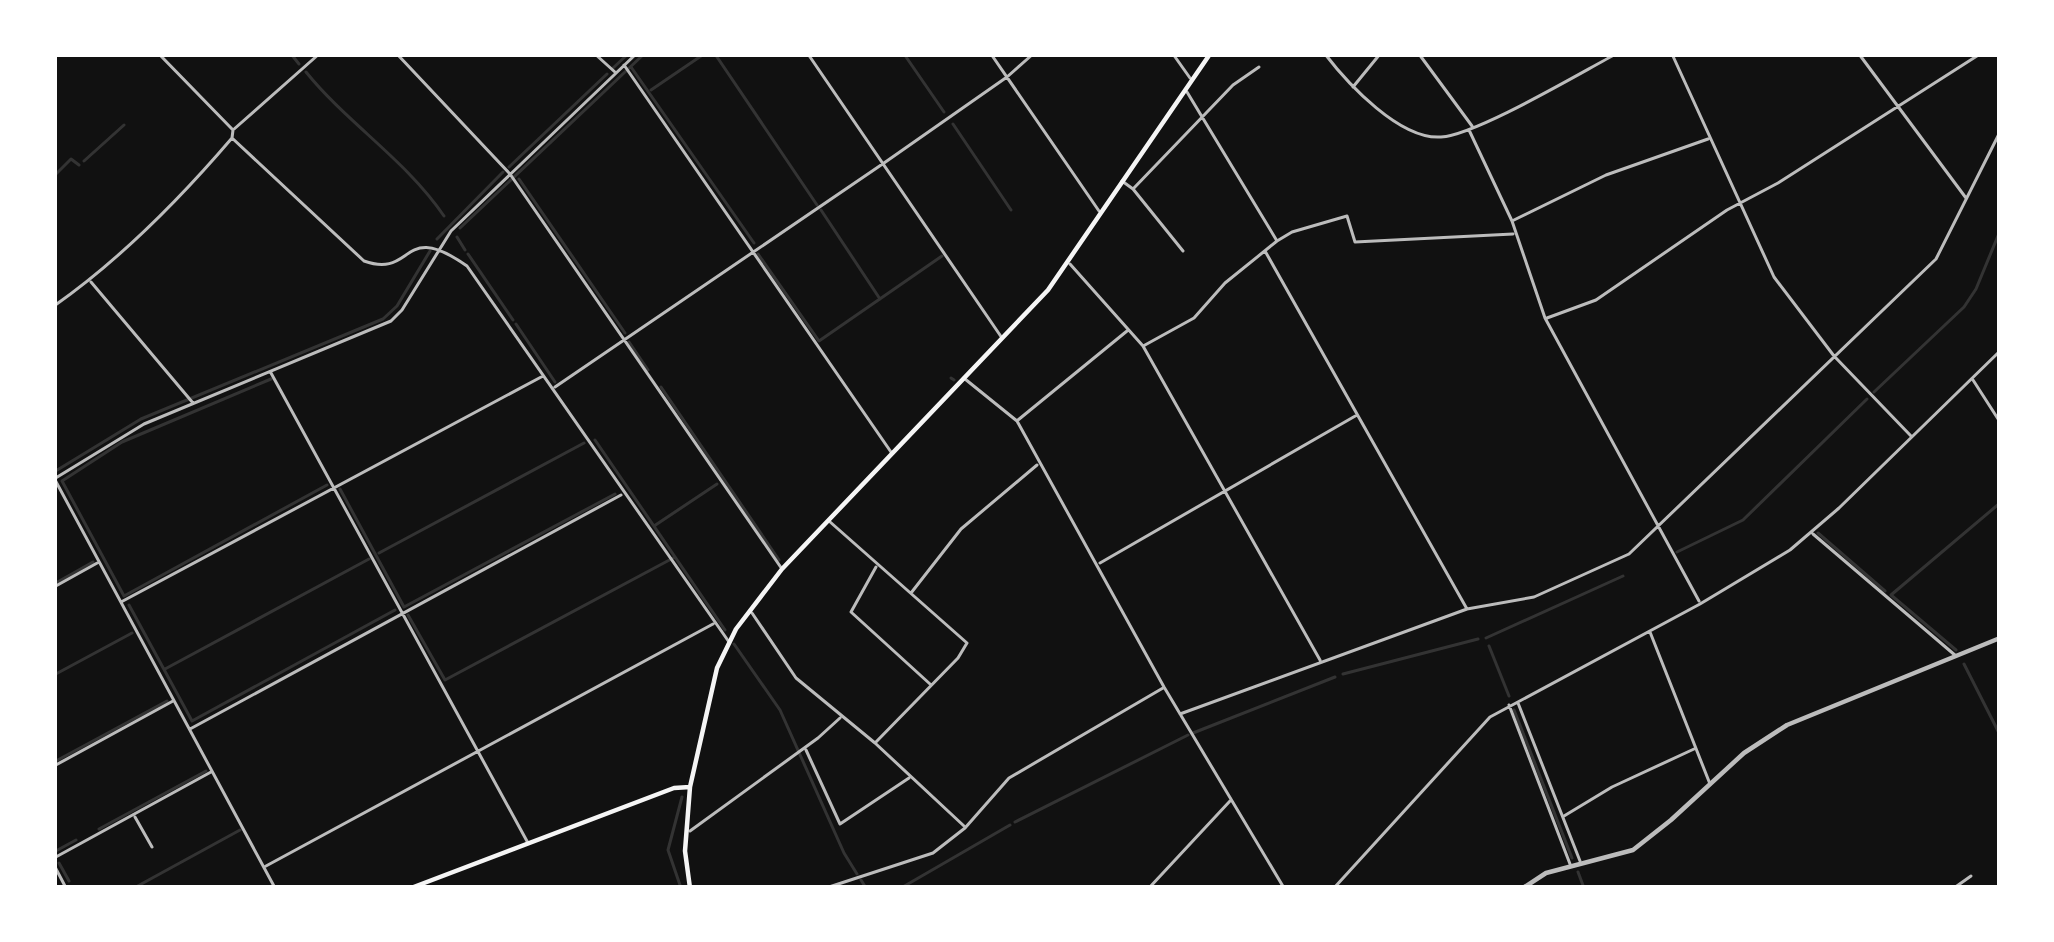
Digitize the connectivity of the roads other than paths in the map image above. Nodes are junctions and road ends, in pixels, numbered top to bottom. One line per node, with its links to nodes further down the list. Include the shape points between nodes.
1 (159, 54): 30 (street)
2 (319, 54): 30 (street)
3 (397, 54): 35 (street)
4 (596, 54): 22 (street)
5 (636, 54): 20 (street)
6 (808, 54): 34 (street)
7 (991, 54): 23 (street)
8 (1033, 54): 23 (street)
9 (1173, 54): 24 (street)
10 (1210, 54): 24 (main road)
11 (1325, 54): 25 (street)
12 (1380, 54): 25 (street)
13 (1419, 54): 29 (street)
14 (1591, 54): 19 (street)
15 (1616, 54): 19 (street)
16 (1672, 54): 33 (street)
17 (1859, 54): 27 (street)
18 (1980, 54): 27 (street)
19 (1597, 64): 29 (street)
20 (624, 65): 22 (street); 47 (street)
21 (1259, 67): 28 (street)
22 (616, 74): 35 (street)
23 (1007, 77): 34 (street); 40 (street)
24 (1192, 80): 26 (main road)
25 (1352, 88): 29 (street, via 1411,130 1442,137)
26 (1184, 90): 28 (street); 36 (main road)
27 (1898, 106): 38 (street); 39 (street)
28 (1203, 117): 37 (street); 43 (street)
29 (1471, 129): 41 (street)
30 (233, 130): 32 (street)
31 (2000, 131): 38 (street)
32 (232, 138): 44 (street, via 364,261 384,266 421,246); 49 (street)
33 (1708, 139): 39 (street); 41 (street)
34 (884, 164): 47 (street); 54 (street)
35 (510, 174): 44 (street); 53 (street)
36 (1122, 181): 37 (street); 40 (main road)
37 (1133, 189): 45 (street)
38 (1967, 200): 57 (street, via 1936,259)
39 (1739, 203): 51 (street, via 1596,300); 57 (street, via 1774,277)
40 (1101, 212): 48 (main road)
41 (1512, 221): 42 (street)
42 (1514, 234): 43 (street, via 1355,242 1347,216); 51 (street)
43 (1277, 241): 46 (street)
44 (439, 248): 58 (street, via 396,317); 59 (street, via 467,266)
45 (1183, 251)
46 (1265, 251): 55 (street, via 1194,318); 64 (street)
47 (753, 252): 53 (street); 68 (street)
48 (1066, 262): 52 (street); 54 (main road)
49 (90, 281): 50 (street); 63 (street)
50 (54, 306)
51 (1545, 318): 75 (street)
52 (1129, 329): 55 (street); 65 (street)
53 (624, 339): 62 (street); 80 (street)
54 (1003, 339): 61 (main road)
55 (1143, 346): 72 (street)
56 (2000, 351): 60 (street)
57 (1834, 356): 67 (street); 75 (street)
58 (271, 373): 63 (street); 71 (street)
59 (544, 375): 62 (street); 71 (street)
60 (1972, 378): 66 (street); 67 (street)
61 (965, 379): 65 (street); 68 (main road)
62 (553, 388): 73 (street)
63 (192, 401): 70 (street)
64 (1358, 415): 72 (street); 85 (street)
65 (1016, 421): 69 (street)
66 (2000, 422)
67 (1912, 437): 76 (street)
68 (892, 454): 74 (main road)
69 (1039, 464): 79 (street); 82 (street, via 961,530)
70 (54, 479): 77 (street)
71 (334, 487): 83 (street); 87 (street)
72 (1225, 492): 79 (street); 93 (street)
73 (624, 494): 87 (street); 88 (street)
74 (829, 521): 78 (street); 80 (main road)
75 (1659, 528): 84 (street); 85 (street, via 1629,554 1534,597)
76 (1812, 532): 84 (street); 92 (street)
77 (99, 562): 81 (street); 83 (street)
78 (878, 564): 82 (street); 94 (street, via 851,612)
79 (1097, 565): 95 (street)
80 (782, 569): 86 (main road)
81 (54, 586)
82 (911, 593): 94 (street, via 967,644)
83 (121, 602): 96 (street)
84 (1700, 604): 89 (street)
85 (1467, 609): 93 (street)
86 (748, 610): 91 (main road); 100 (street, via 796,678)
87 (403, 613): 101 (street); 105 (street)
88 (714, 624): 91 (street); 105 (street)
89 (1649, 631): 97 (street); 104 (street)
90 (2000, 638): 92 (street)
91 (729, 642): 110 (main road)
92 (1958, 657): 109 (street, via 1787,725)
93 (1321, 662): 99 (street)
94 (931, 686): 102 (street)
95 (1164, 687): 99 (street); 114 (street, via 1012,776)
96 (175, 700): 101 (street); 106 (street)
97 (1517, 700): 98 (street); 113 (street)
98 (1509, 705): 121 (street); 130 (street)
99 (1180, 714): 111 (street)
100 (841, 716): 102 (street); 103 (street)
101 (190, 729): 107 (street)
102 (875, 743): 108 (street)
103 (806, 748): 108 (street, via 840,824); 115 (street)
104 (1694, 749): 109 (street); 113 (street)
105 (478, 750): 116 (street); 120 (street)
106 (54, 766)
107 (213, 771): 112 (street); 120 (street)
108 (910, 777): 114 (street)
109 (1710, 784): 119 (street, via 1633,850)
110 (690, 787): 115 (main road); 116 (main road)
111 (1232, 800): 128 (street); 129 (street)
112 (134, 814): 117 (street); 118 (street)
113 (1563, 817): 119 (street)
114 (965, 828): 127 (street, via 923,857)
115 (685, 833): 126 (main road)
116 (529, 845): 125 (main road)
117 (152, 847)
118 (54, 862): 123 (street)
119 (1581, 863): 121 (street)
120 (266, 866): 124 (street)
121 (1571, 866): 131 (street)
122 (1971, 876): 132 (street)
123 (66, 888)
124 (275, 888)
125 (411, 888)
126 (690, 888)
127 (826, 888)
128 (1149, 888)
129 (1284, 888)
130 (1334, 888)
131 (1523, 888)
132 (1954, 888)

